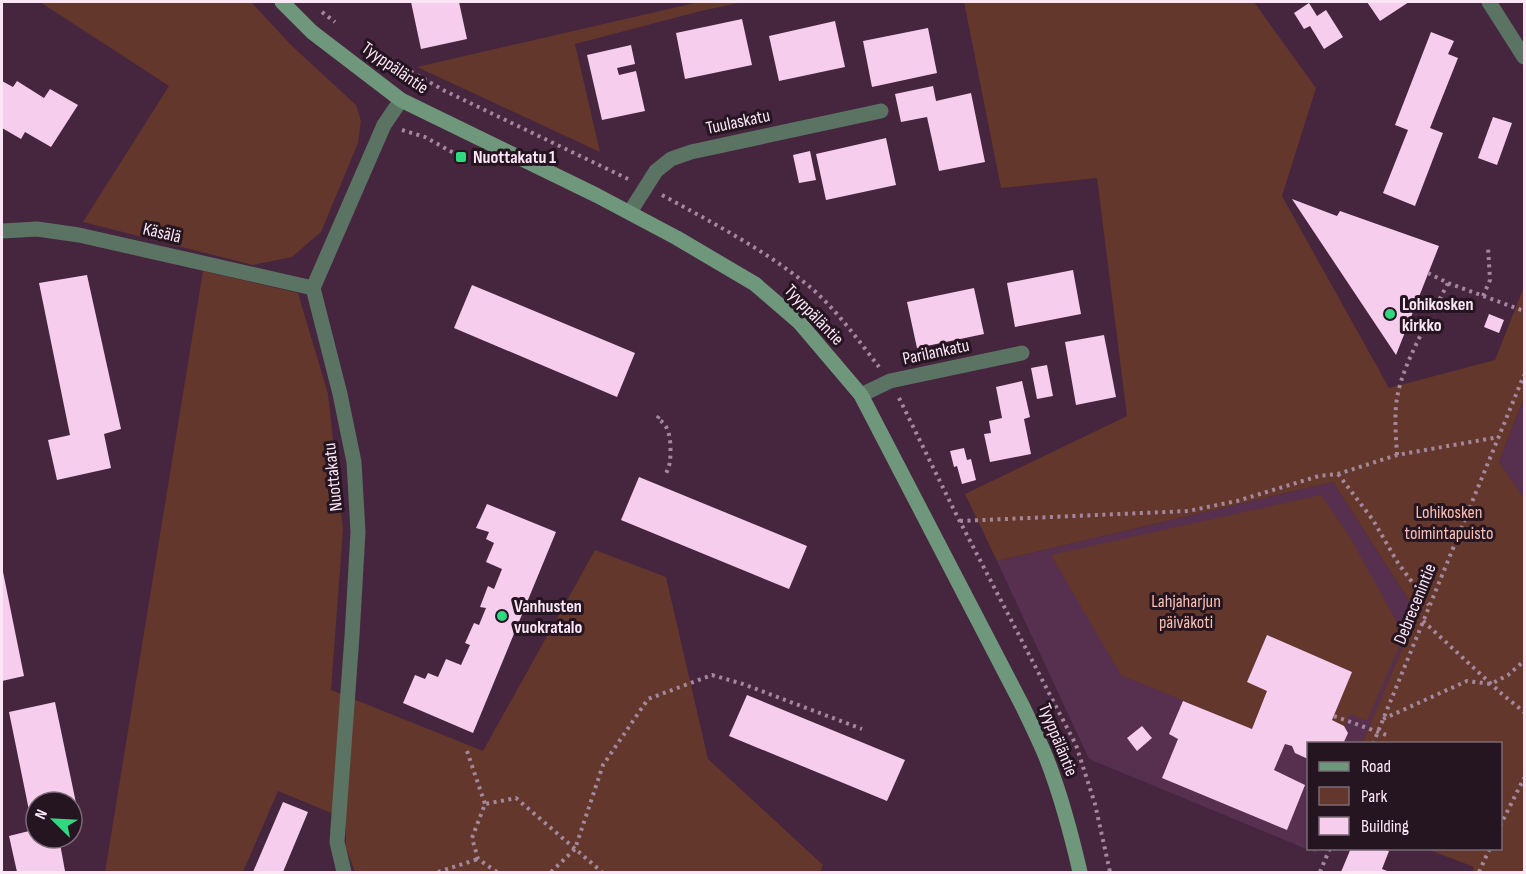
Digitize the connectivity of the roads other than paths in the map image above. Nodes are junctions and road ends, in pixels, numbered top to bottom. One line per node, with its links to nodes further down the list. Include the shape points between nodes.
1 (282, 2): 4 (street, Tyyppäläntie, via 312,32)
2 (1489, 2): 3 (street)
3 (1524, 57)
4 (400, 100): 6 (street, Tyyppäläntie); 8 (street, via 384,125)
5 (881, 111): 6 (street, Tuulaskatu, via 671,159 645,186)
6 (630, 213): 10 (street, Tyyppäläntie, via 755,285 799,322)
7 (2, 231): 8 (street, Käsälä, via 79,235)
8 (313, 288): 11 (street, Nuottakatu, via 354,462 358,532 337,842)
9 (1022, 353): 10 (street, Parilankatu, via 890,381)
10 (861, 395): 12 (street, Tyyppäläntie, via 1046,756)
11 (344, 873)
12 (1080, 873)

